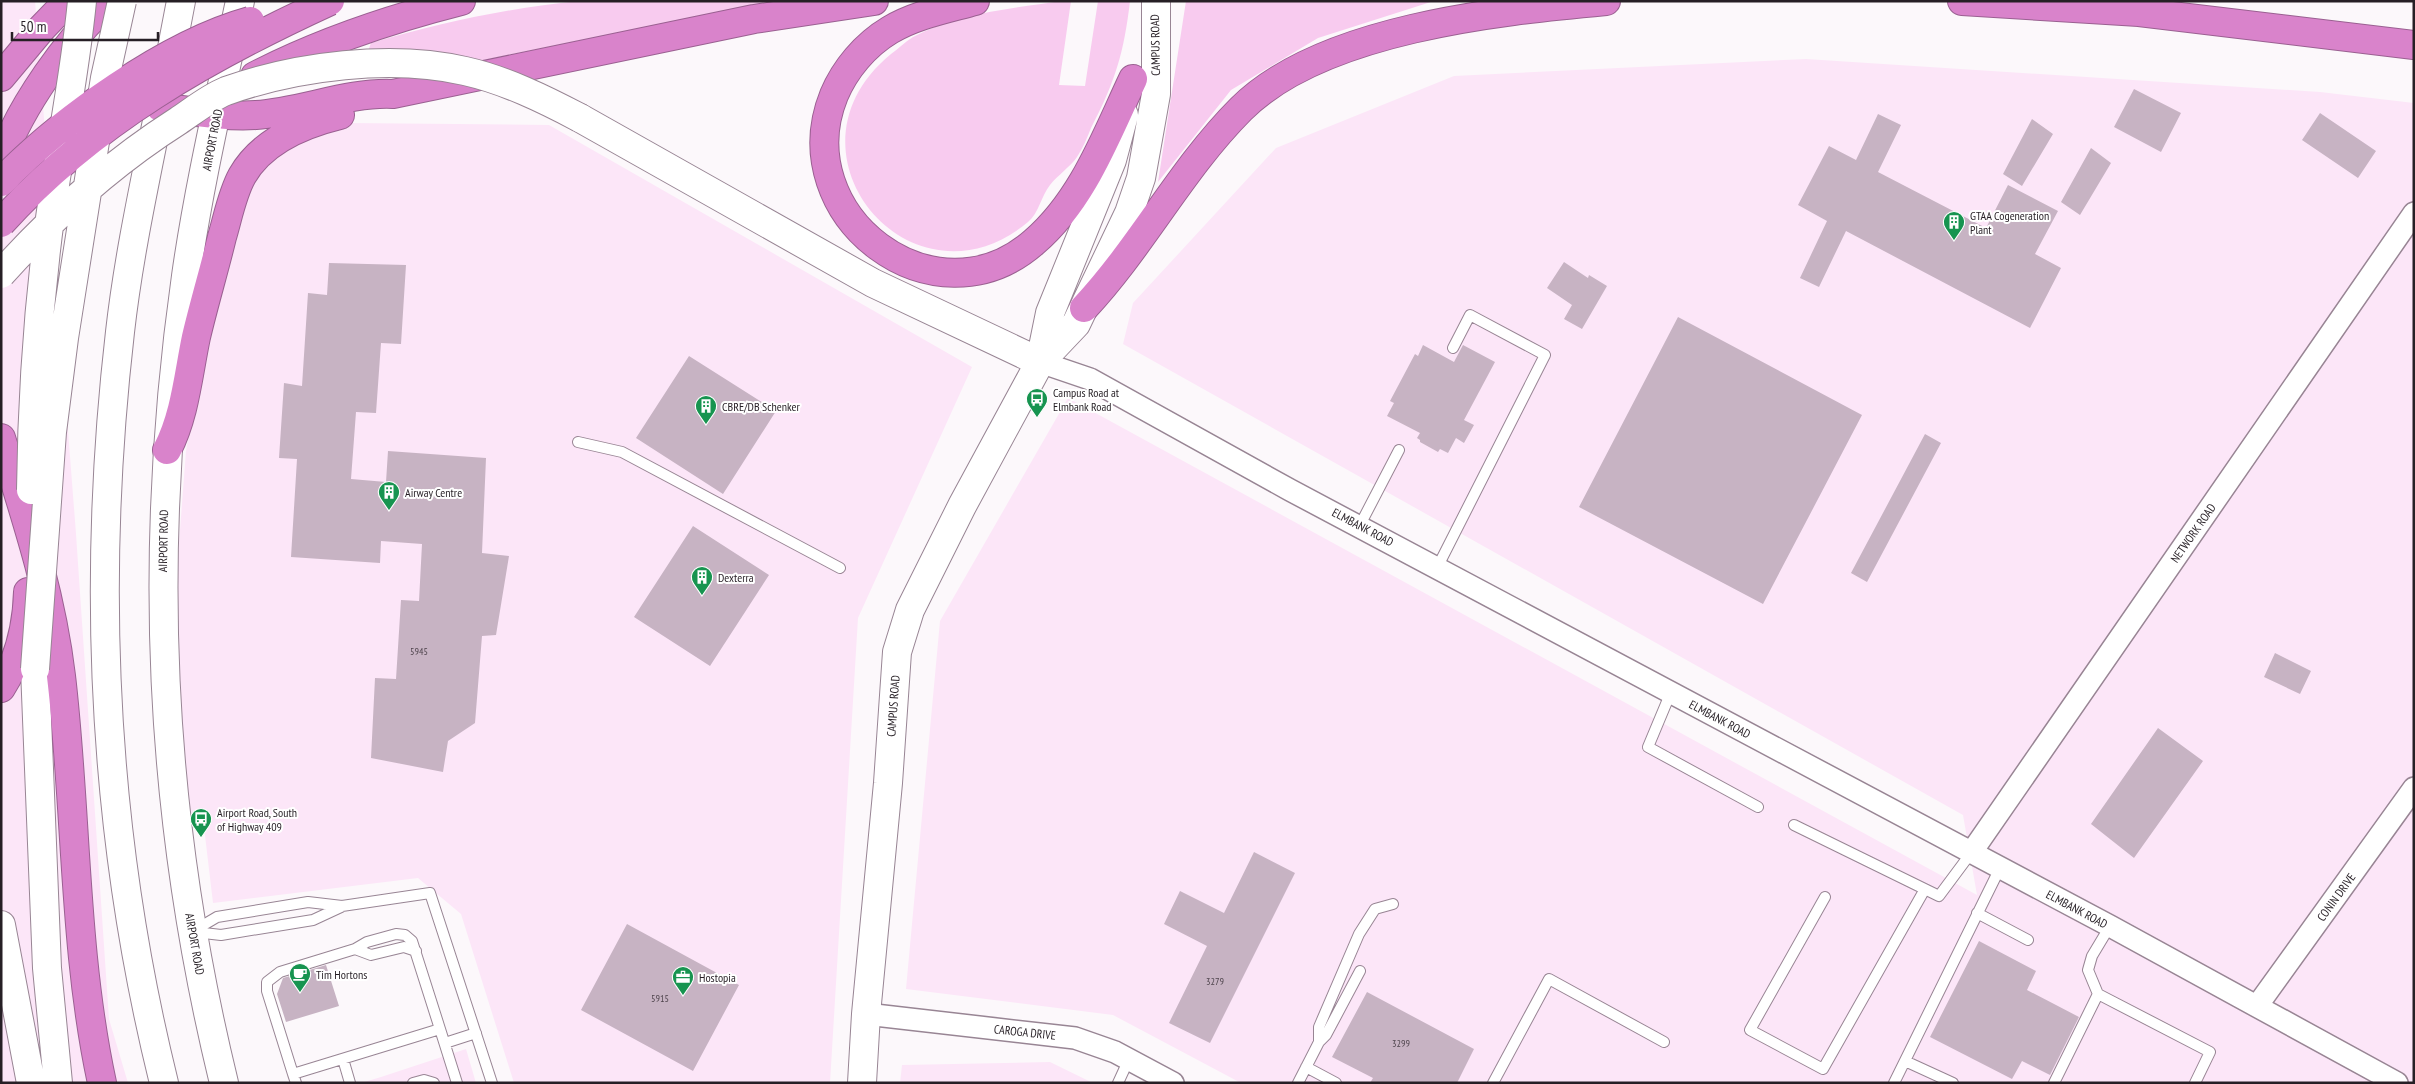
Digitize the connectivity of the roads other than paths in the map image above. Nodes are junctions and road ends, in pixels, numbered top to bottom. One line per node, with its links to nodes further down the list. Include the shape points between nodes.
1 (68, 1): 20 (highway)
2 (82, 1): 19 (street, bridge)
3 (91, 1): 19 (street, bridge)
4 (111, 1): 25 (highway, via 50,72 26,107)
5 (122, 1): 41 (street, bridge, via 105,78 64,338 52,432)
6 (181, 1): 24 (street)
7 (240, 1): 23 (street, AIRPORT ROAD)
8 (326, 1): 26 (highway, bridge, via 240,24 191,45 131,77 26,156)
9 (330, 1): 28 (highway, bridge, via 252,37 175,80 80,149 24,198)
10 (461, 1): 23 (highway, bridge, via 397,18 307,51)
11 (874, 1): 22 (highway, via 754,19)
12 (975, 1): 21 (highway, via 925,14 880,36 843,76 829,108 825,125 825,166 836,199 871,242 897,259 937,271 960,272 1004,261 1035,242 1076,194)
13 (1606, 1): 30 (highway, via 1467,18 1411,30 1343,49 1290,74 1263,90 1242,108 1207,147 1107,284)
14 (1962, 1): 16 (highway, via 2139,12)
15 (1156, 5): 21 (street, CAMPUS ROAD); 30 (street, CAMPUS ROAD, via 1156,94 1140,178 1128,213)
16 (2386, 42): 17 (highway); 18 (highway)
17 (2414, 45)
18 (2414, 53)
19 (77, 54): 41 (street, bridge, via 50,217 36,338 31,492)
20 (1, 77)
21 (1133, 79): 32 (street, CAMPUS ROAD, via 1112,160 1050,312)
22 (393, 94): 23 (highway, via 372,93 257,115); 35 (highway, via 375,107 322,119 278,139 243,175 230,209 197,335 177,431)
23 (221, 103): 24 (highway); 29 (street, bridge, via 162,131 112,167 71,202); 32 (street, bridge, via 310,70 345,66 444,66 503,82 580,118 873,283); 35 (street, AIRPORT ROAD, via 186,273)
24 (160, 107): 77 (street, via 141,198 120,330 108,462 104,618 111,756 120,844 140,967)
25 (1, 160)
26 (1, 182)
27 (2414, 213): 47 (street, NETWORK ROAD)
28 (1, 223)
29 (1, 274)
30 (1084, 308): 32 (street, CAMPUS ROAD, via 1076,324)
31 (1453, 348): 40 (lane, via 1470,315 1545,356)
32 (1040, 362): 38 (street, ELMBANK ROAD, via 1090,379 1290,490); 63 (street, CAMPUS ROAD, via 914,600 897,652)
33 (1, 438): 37 (highway)
34 (578, 442): 39 (lane, via 622,452)
35 (167, 450): 56 (street, AIRPORT ROAD, via 162,584 164,690 175,811)
36 (1399, 450): 38 (lane)
37 (20, 493): 42 (highway, via 27,543 27,611 12,671); 76 (highway, via 43,571 61,675 72,778 80,938)
38 (1360, 525): 40 (street, ELMBANK ROAD)
39 (840, 568)
40 (1437, 568): 43 (street, ELMBANK ROAD)
41 (35, 669): 75 (street, via 48,968)
42 (1, 688)
43 (1671, 692): 45 (lane, via 1648,747); 47 (street, ELMBANK ROAD)
44 (2414, 788): 62 (street, CONIN DRIVE)
45 (1758, 807)
46 (1794, 825): 49 (lane)
47 (1972, 852): 48 (street, ELMBANK ROAD); 49 (lane, via 1939,896)
48 (2000, 868): 53 (lane); 55 (street, ELMBANK ROAD)
49 (1925, 889): 50 (lane, via 1823,1069 1750,1030)
50 (1825, 897)
51 (1393, 904): 60 (lane, via 1375,909 1359,934)
52 (342, 906): 56 (lane, via 313,920 221,935); 56 (lane, via 308,902 217,916); 65 (lane, via 430,893)
53 (1977, 913): 57 (lane); 71 (lane)
54 (1, 925): 74 (street)
55 (2110, 926): 59 (lane, via 2092,956 2088,970); 62 (street, ELMBANK ROAD)
56 (192, 932): 78 (street, AIRPORT ROAD)
57 (2028, 940)
58 (1360, 971): 61 (lane)
59 (2098, 994): 92 (lane); 93 (lane, via 2210,1052)
60 (1332, 997): 61 (lane); 66 (lane, via 1318,1032)
61 (1343, 1002): 66 (lane)
62 (2257, 1006): 94 (street, ELMBANK ROAD)
63 (866, 1014): 70 (street, CAROGA DRIVE, via 1075,1038); 84 (street, CAMPUS ROAD)
64 (440, 1029): 68 (lane); 69 (lane); 73 (lane, via 412,941 405,935 396,934 367,942 355,949 280,972 267,982 267,992)
65 (476, 1033): 68 (lane); 83 (lane)
66 (1319, 1042): 72 (lane)
67 (1664, 1042): 89 (lane, via 1549,980)
68 (445, 1043): 82 (lane)
69 (343, 1059): 73 (lane); 79 (lane)
70 (1130, 1059): 85 (lane); 86 (street, CAROGA DRIVE)
71 (1905, 1061): 90 (lane); 91 (lane)
72 (1306, 1067): 87 (lane); 88 (lane)
73 (295, 1078)
74 (31, 1083)
75 (58, 1083)
76 (102, 1083)
77 (164, 1083)
78 (224, 1083)
79 (350, 1083)
80 (413, 1083): 81 (lane, via 424,1080)
81 (434, 1083)
82 (458, 1083)
83 (492, 1083)
84 (862, 1083)
85 (1118, 1083)
86 (1173, 1083)
87 (1298, 1083)
88 (1336, 1083)
89 (1493, 1083)
90 (1894, 1083)
91 (1952, 1083)
92 (2054, 1083)
93 (2195, 1083)
94 (2397, 1083)

